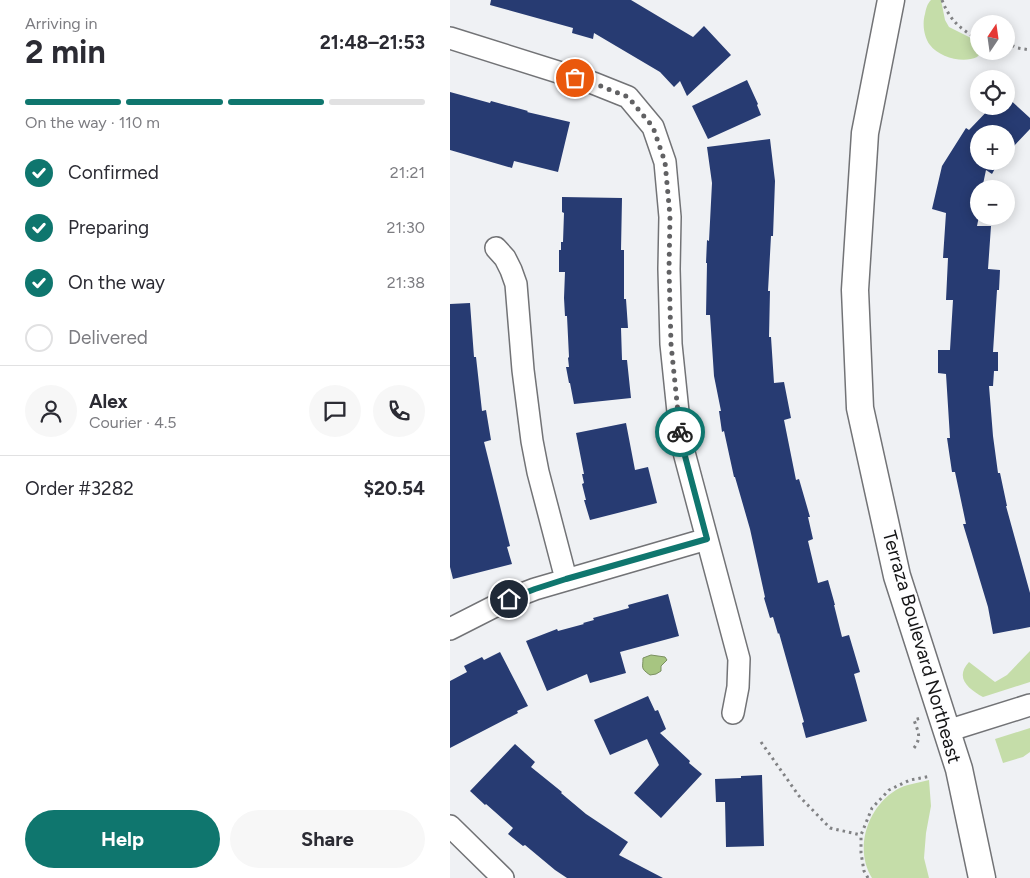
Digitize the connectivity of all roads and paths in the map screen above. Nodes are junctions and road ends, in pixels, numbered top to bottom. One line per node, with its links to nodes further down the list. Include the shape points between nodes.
1 (891, 0): 13 (street, Terraza Boulevard Northeast, via 864,143 855,290 860,408 897,576)
2 (942, 0): 3 (path, via 959,27)
3 (970, 34)
4 (450, 38): 8 (street, via 628,97 653,127 665,162 670,216 671,344 681,441)
5 (1015, 47): 6 (path)
6 (1030, 50)
7 (496, 248): 9 (street, via 512,270 516,284 532,441)
8 (707, 539): 9 (street); 12 (street, via 740,659)
9 (566, 579): 10 (street, via 509,599)
10 (450, 629)
11 (1030, 705): 13 (street)
12 (733, 712)
13 (947, 731): 20 (street, Terraza Boulevard Northeast, via 959,770)
14 (761, 742): 17 (path, via 799,796 830,828)
15 (930, 776): 17 (path, via 910,780 890,790 872,808)
16 (450, 826): 18 (street)
17 (862, 835): 19 (path, via 860,853)
18 (503, 878)
19 (868, 878)
20 (982, 878)

